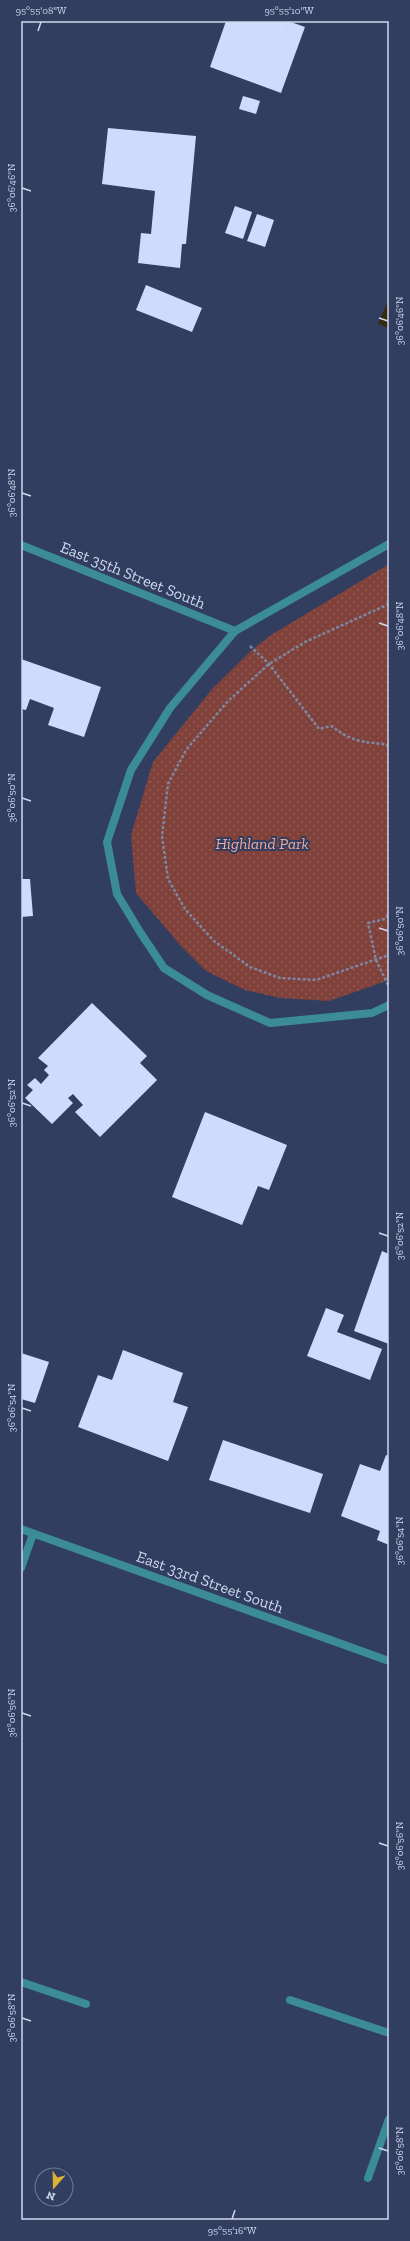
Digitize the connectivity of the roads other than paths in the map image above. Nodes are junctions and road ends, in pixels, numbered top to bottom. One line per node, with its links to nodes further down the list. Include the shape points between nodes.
1 (389, 544): 3 (street)
2 (21, 545): 3 (street, East 35th Street South)
3 (235, 631): 4 (street, via 170,708 131,770 107,842 117,894 164,968 207,995 270,1023 372,1013)
4 (389, 1005)
5 (21, 1529): 6 (street, East 33rd Street South)
6 (33, 1534): 7 (street); 8 (street, East 33rd Street South)
7 (21, 1568)
8 (389, 1661)
9 (21, 1982): 11 (street)
10 (290, 2000): 12 (street)
11 (86, 2004)
12 (389, 2034)
13 (389, 2118): 14 (street)
14 (368, 2178)

